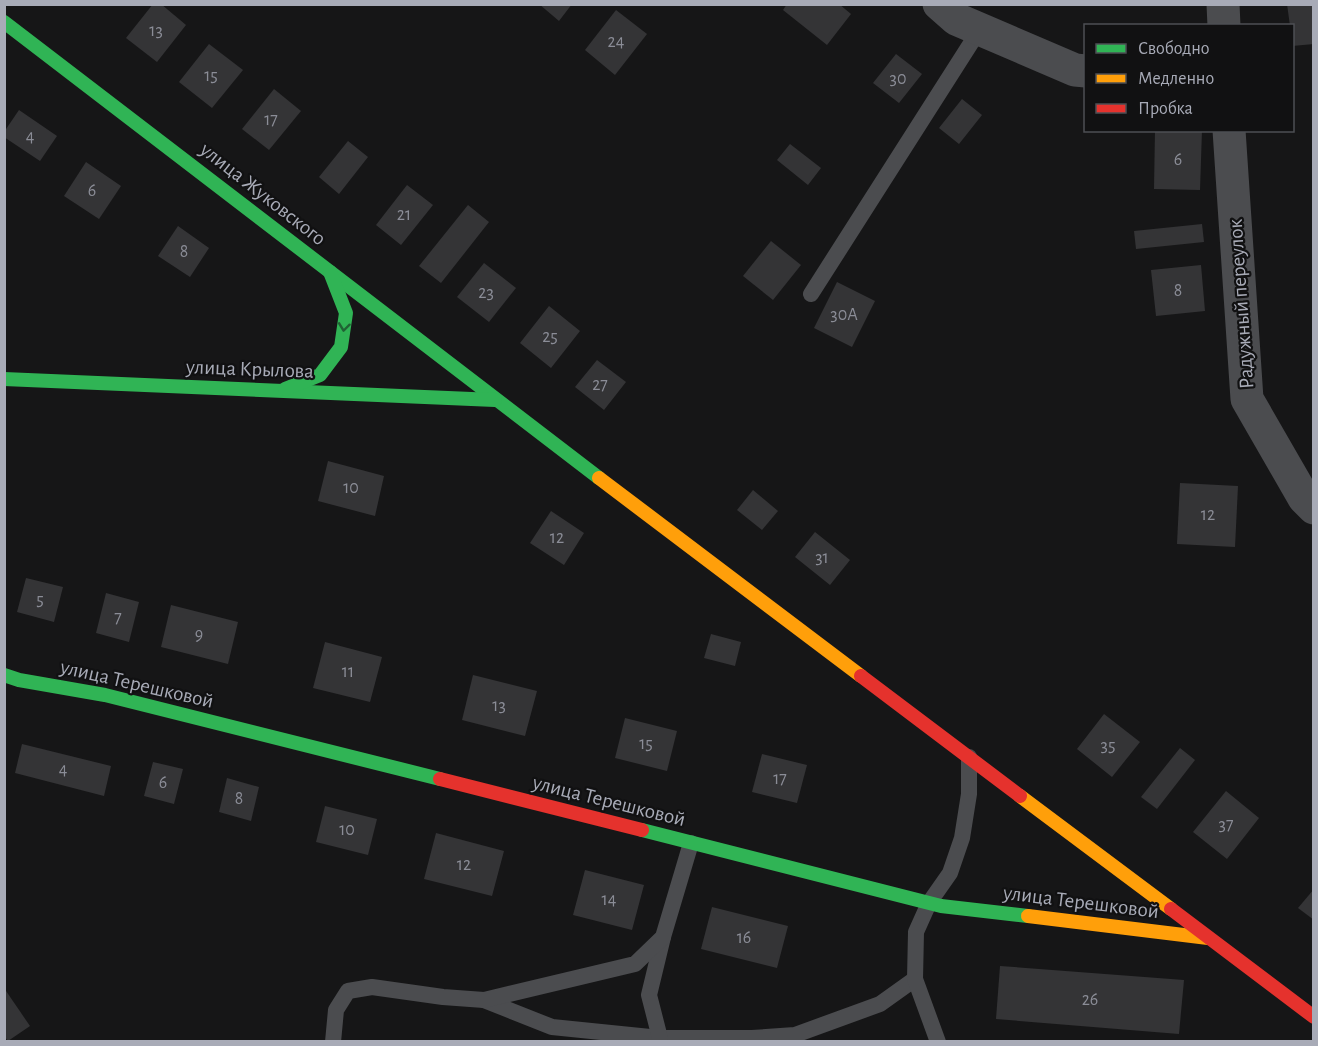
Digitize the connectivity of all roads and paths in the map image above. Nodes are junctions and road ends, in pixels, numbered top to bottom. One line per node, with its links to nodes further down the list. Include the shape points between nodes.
1 (939, 4): 5 (street, via 956,19)
2 (1223, 4): 4 (street)
3 (4, 22): 8 (street, улица Жуковского)
4 (1224, 24)
5 (980, 29): 6 (street, via 1075,70); 9 (lane)
6 (1084, 70)
7 (1229, 132): 13 (street, Радужный переулок, via 1247,399)
8 (330, 272): 11 (street, one-way to 11, via 345,314 341,347 320,375); 12 (street, улица Жуковского)
9 (811, 294)
10 (4, 379): 11 (street, улица Крылова)
11 (280, 391): 12 (street, улица Крылова)
12 (495, 400): 15 (street, улица Терешковой)
13 (1309, 503)
14 (4, 675): 16 (street, улица Терешковой, via 105,695)
15 (969, 757): 17 (lane, via 969,794 962,838 950,873); 19 (street, улица Терешковой)
16 (691, 843): 17 (street, улица Терешковой); 18 (lane)
17 (929, 903): 19 (street, улица Терешковой); 20 (lane, via 916,932)
18 (663, 937): 21 (lane, via 634,964); 23 (lane, via 649,995)
19 (1209, 938): 22 (street, улица Терешковой)
20 (915, 979): 23 (lane, via 880,1004 795,1035); 25 (lane)
21 (484, 1000): 23 (lane, via 552,1027); 24 (lane, via 372,987 348,991 336,1010)
22 (1312, 1013)
23 (660, 1038)
24 (333, 1041)
25 (938, 1041)

